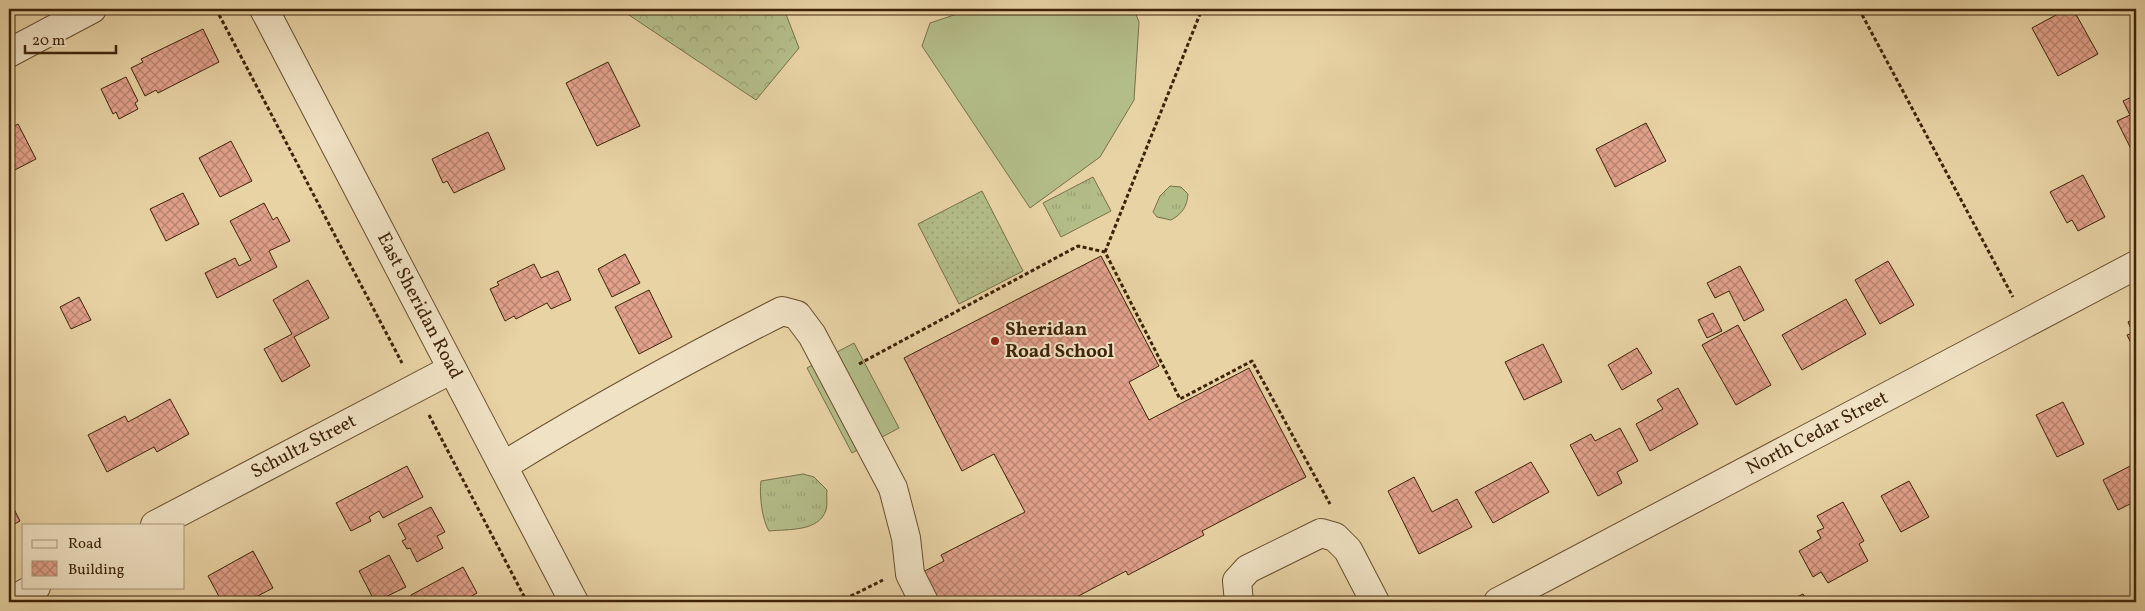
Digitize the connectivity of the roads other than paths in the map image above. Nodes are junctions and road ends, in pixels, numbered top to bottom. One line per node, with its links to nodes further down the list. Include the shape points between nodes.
1 (92, 9): 3 (street)
2 (264, 9): 5 (street, East Sheridan Road)
3 (9, 52)
4 (2136, 265): 14 (street, North Cedar Street)
5 (452, 369): 6 (street, East Sheridan Road); 7 (street, Schultz Street)
6 (503, 466): 10 (street, East Sheridan Road); 11 (street, via 684,361 782,311 797,315 812,335 893,488 906,538 910,574)
7 (158, 524)
8 (34, 588): 9 (street)
9 (9, 602)
10 (574, 602)
11 (924, 602)
12 (1240, 602): 13 (street, via 1237,581 1248,569 1321,533 1335,537 1348,550)
13 (1375, 602)
14 (1498, 602)

